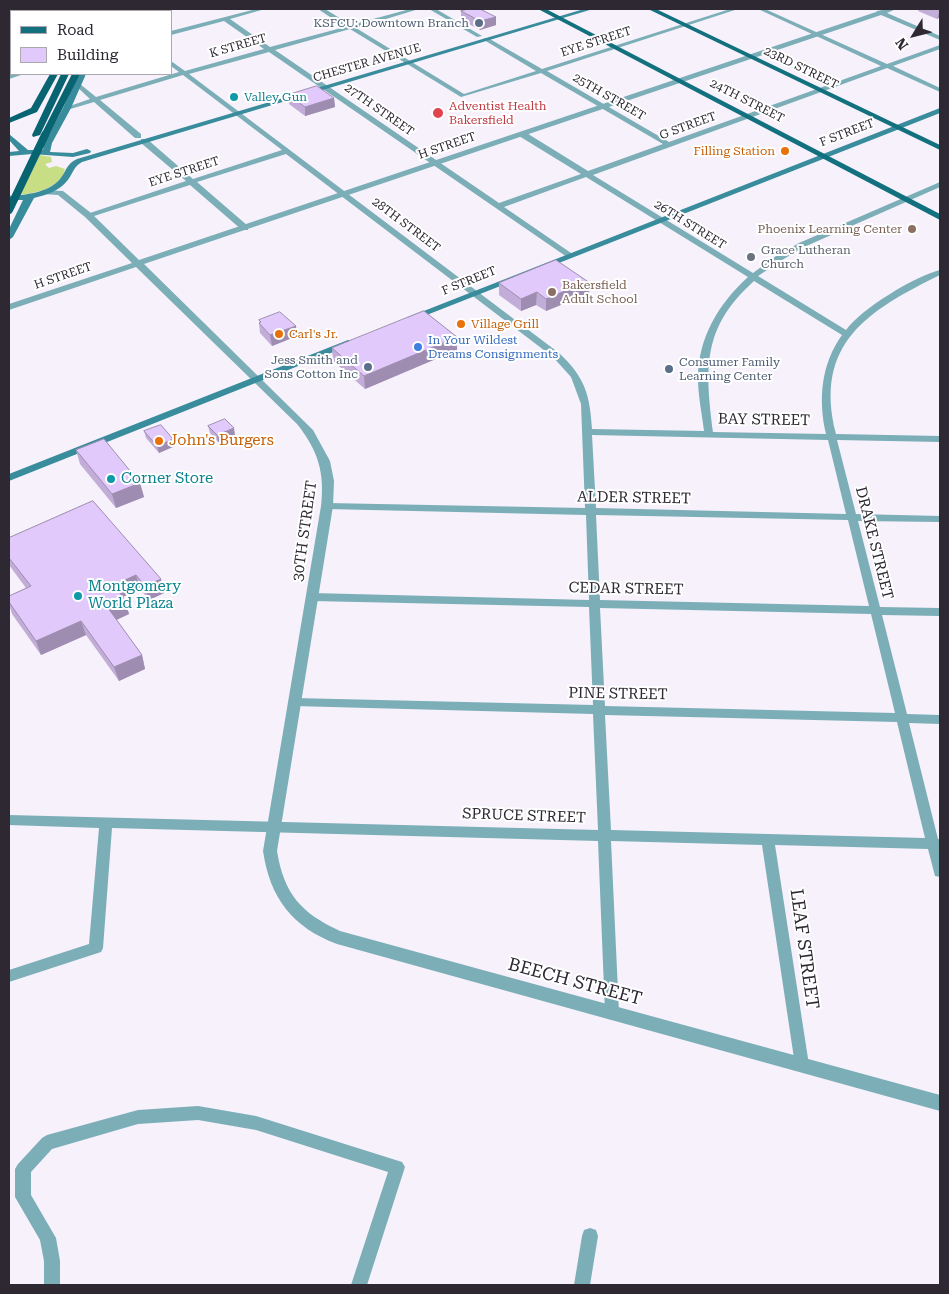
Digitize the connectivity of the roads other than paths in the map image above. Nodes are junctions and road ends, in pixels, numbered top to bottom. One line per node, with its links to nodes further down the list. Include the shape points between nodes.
1 (262, 9): 15 (street)
2 (321, 9): 17 (street)
3 (416, 9): 17 (street, K STREET)
4 (432, 9): 20 (street, 25TH STREET)
5 (541, 9): 14 (main road, 24TH STREET)
6 (571, 9): 14 (main road, CHESTER AVENUE)
7 (590, 9): 14 (main road, CHESTER AVENUE)
8 (651, 9): 16 (main road, 23RD STREET)
9 (735, 9): 16 (street, EYE STREET)
10 (761, 9): 19 (street)
11 (872, 9): 13 (street)
12 (893, 9): 13 (street, H STREET)
13 (881, 13): 19 (street, H STREET); 21 (street)
14 (555, 16): 20 (main road, CHESTER AVENUE); 20 (main road, CHESTER AVENUE, via 509,27); 23 (main road, 24TH STREET)
15 (225, 19): 18 (street); 24 (street, 27TH STREET)
16 (684, 25): 23 (street, EYE STREET); 25 (main road, 23RD STREET)
17 (351, 27): 24 (street, K STREET); 26 (street)
18 (172, 33)
19 (818, 34): 25 (street, H STREET); 28 (street)
20 (483, 38): 26 (main road, CHESTER AVENUE); 29 (street, 25TH STREET)
21 (940, 38)
22 (940, 46): 28 (street, G STREET)
23 (615, 47): 29 (street, EYE STREET); 35 (main road, 24TH STREET)
24 (270, 49): 30 (street, K STREET); 37 (street, 27TH STREET)
25 (751, 57): 35 (street, H STREET); 38 (main road, 23RD STREET)
26 (405, 60): 29 (street, EYE STREET, via 463,96); 37 (main road, CHESTER AVENUE)
27 (172, 64): 30 (street, 28TH STREET)
28 (887, 66): 38 (street, G STREET); 39 (street)
29 (540, 71): 41 (street, 25TH STREET)
30 (184, 73): 40 (street, K STREET); 44 (street, 28TH STREET)
31 (53, 75): 46 (highway, via 34,110)
32 (64, 75): 49 (highway)
33 (75, 75): 49 (highway)
34 (82, 75): 36 (main road)
35 (680, 81): 41 (street, H STREET); 45 (main road, 24TH STREET)
36 (78, 85): 40 (street); 42 (main road)
37 (323, 85): 44 (main road, CHESTER AVENUE); 59 (street, 27TH STREET)
38 (820, 90): 45 (street, G STREET); 47 (main road, 23RD STREET)
39 (940, 90)
40 (95, 99): 42 (street, K STREET); 51 (street)
41 (604, 106): 48 (street, H STREET); 52 (street, 25TH STREET)
42 (67, 108): 57 (main road, via 48,143)
43 (940, 110): 47 (main road, F STREET)
44 (234, 111): 51 (main road, CHESTER AVENUE); 54 (street, 28TH STREET)
45 (748, 116): 52 (street, G STREET); 58 (main road, 24TH STREET)
46 (9, 120)
47 (896, 127): 53 (main road, 23RD STREET); 58 (main road, F STREET)
48 (522, 134): 59 (street, H STREET); 61 (street, 26TH STREET)
49 (40, 135): 65 (highway); 72 (highway, bridge)
50 (9, 136): 55 (main road)
51 (141, 138): 57 (main road, CHESTER AVENUE, via 76,154); 60 (main road, CHESTER AVENUE, via 83,159); 63 (street)
52 (669, 144): 61 (street, G STREET)
53 (940, 148)
54 (287, 151): 63 (street, EYE STREET); 67 (street, 28TH STREET)
55 (25, 152): 56 (main road, CHESTER AVENUE); 57 (main road, CHESTER AVENUE)
56 (9, 154)
57 (49, 154): 60 (main road, via 63,160)
58 (824, 155): 70 (main road, 24TH STREET); 75 (main road, F STREET)
59 (436, 163): 67 (street, H STREET); 71 (street, 27TH STREET)
60 (68, 171): 62 (main road)
61 (587, 174): 71 (street, G STREET); 75 (street, 26TH STREET)
62 (63, 181): 66 (main road); 73 (street, 30TH STREET, via 63,186)
63 (191, 181): 73 (street, EYE STREET); 76 (street)
64 (940, 184): 70 (street)
65 (9, 190)
66 (44, 192): 68 (main road); 73 (street, 30TH STREET, via 60,193)
67 (344, 194): 76 (street, H STREET); 82 (street, 28TH STREET)
68 (32, 196): 69 (main road); 77 (main road)
69 (9, 198)
70 (905, 199): 74 (main road, 24TH STREET); 81 (street, via 800,244)
71 (499, 206): 78 (street, 27TH STREET)
72 (9, 210)
73 (88, 214): 79 (street, 30TH STREET)
74 (940, 217)
75 (660, 220): 78 (main road, F STREET); 81 (street, 26TH STREET)
76 (246, 228): 79 (street, H STREET)
77 (9, 237)
78 (570, 255): 82 (main road, F STREET)
79 (139, 264): 83 (street, H STREET); 87 (street, 30TH STREET)
80 (940, 272): 85 (street, DRAKE STREET, via 884,300)
81 (752, 276): 85 (street, 26TH STREET); 89 (street, via 728,302 707,344 703,375)
82 (474, 292): 84 (main road, F STREET); 88 (street, 28TH STREET, via 567,365 584,395)
83 (9, 308)
84 (402, 321)
85 (846, 334): 90 (street, DRAKE STREET, via 832,358 826,382 826,408)
86 (360, 338): 87 (main road)
87 (258, 379): 92 (main road); 93 (street, 30TH STREET, via 306,428 320,448 329,475)
88 (587, 432): 89 (street, BAY STREET); 94 (street, 28TH STREET)
89 (709, 434): 90 (street, BAY STREET)
90 (832, 437): 91 (street, BAY STREET); 95 (street, DRAKE STREET)
91 (940, 439)
92 (9, 478)
93 (327, 506): 94 (street, ALDER STREET); 97 (street, 30TH STREET)
94 (591, 512): 95 (street, ALDER STREET); 98 (street, 28TH STREET)
95 (852, 517): 96 (street, ALDER STREET); 99 (street, DRAKE STREET)
96 (940, 519)
97 (312, 597): 98 (street, CEDAR STREET); 101 (street, 30TH STREET)
98 (594, 604): 99 (street, CEDAR STREET); 102 (street, 28TH STREET)
99 (875, 610): 100 (street, CEDAR STREET); 103 (street, DRAKE STREET)
100 (940, 612)
101 (294, 702): 102 (street, PINE STREET); 107 (street, 30TH STREET)
102 (599, 710): 103 (street, PINE STREET); 108 (street, 28TH STREET)
103 (902, 718): 104 (street, PINE STREET); 110 (street, DRAKE STREET)
104 (940, 719)
105 (9, 820): 106 (street, SPRUCE STREET)
106 (106, 823): 107 (street, SPRUCE STREET); 112 (street, via 96,948)
107 (274, 826): 108 (street, SPRUCE STREET); 113 (street, BEECH STREET, via 270,851 276,882 293,909 320,930)
108 (604, 835): 109 (street, SPRUCE STREET); 113 (street, 28TH STREET)
109 (768, 839): 110 (street, SPRUCE STREET); 114 (street, LEAF STREET)
110 (937, 844): 111 (street, DRAKE STREET)
111 (940, 872)
112 (9, 976)
113 (612, 1013): 114 (street, BEECH STREET)
114 (802, 1065): 115 (street, BEECH STREET)
115 (940, 1103)
116 (590, 1236): 119 (street)
117 (52, 1285): 118 (street, via 48,1238 23,1197 23,1169 46,1143 138,1117 198,1113 256,1123 397,1167)
118 (359, 1285)
119 (582, 1285)

